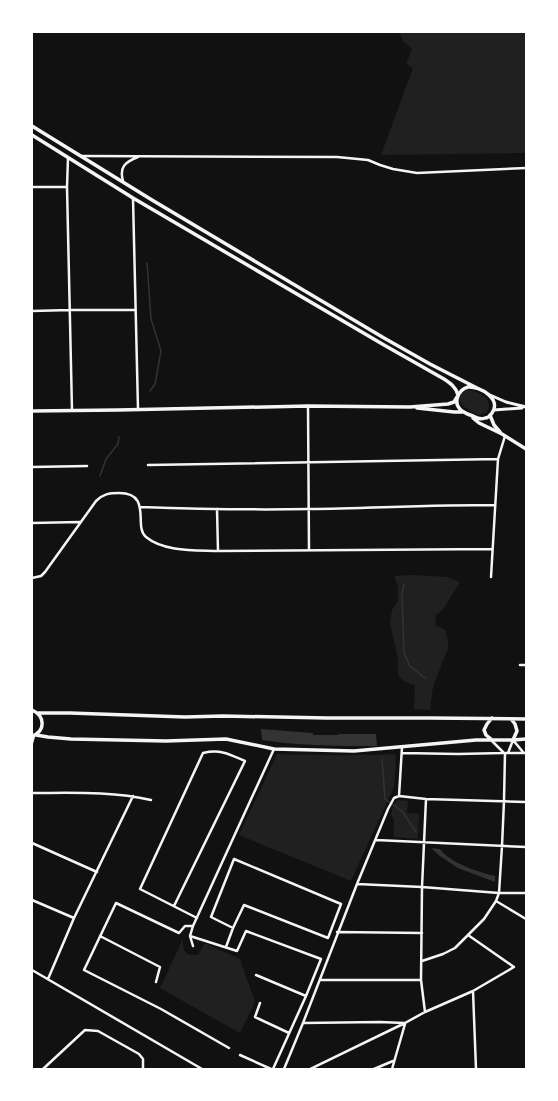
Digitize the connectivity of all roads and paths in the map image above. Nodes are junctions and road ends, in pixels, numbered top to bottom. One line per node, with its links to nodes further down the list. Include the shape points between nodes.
1 (32, 126): 3 (main road)
2 (32, 135): 5 (main road)
3 (81, 156): 4 (street); 7 (main road)
4 (140, 156): 6 (street, via 336,157 368,160 393,169 417,173); 7 (street, via 123,167 121,172)
5 (68, 157): 9 (street); 10 (main road)
6 (526, 168)
7 (124, 182): 14 (main road, via 384,338)
8 (32, 187): 9 (street)
9 (67, 187): 11 (street)
10 (133, 198): 12 (street); 16 (main road, via 444,378 453,385)
11 (70, 310): 12 (street); 13 (street); 21 (street)
12 (136, 310): 20 (street)
13 (32, 312)
14 (477, 388): 15 (main road); 16 (main road, via 466,388)
15 (490, 395): 19 (street); 22 (main road, via 494,402)
16 (458, 396): 18 (main road, via 454,402 448,404); 24 (main road, via 458,405)
17 (308, 406): 18 (main road); 20 (main road); 30 (street)
18 (410, 407): 24 (main road)
19 (526, 407): 22 (street)
20 (138, 409): 21 (main road)
21 (72, 410): 23 (main road)
22 (494, 410): 25 (main road)
23 (32, 411)
24 (463, 412): 26 (main road)
25 (490, 415): 26 (main road, via 482,419); 27 (main road, via 494,425)
26 (471, 416): 27 (main road)
27 (504, 435): 28 (main road); 29 (street)
28 (526, 449)
29 (498, 458): 30 (street); 34 (street)
30 (308, 462): 31 (street); 37 (street)
31 (148, 465)
32 (32, 466): 33 (street)
33 (87, 466)
34 (495, 505): 37 (street); 41 (street)
35 (140, 507): 36 (street); 38 (street, via 138,501 130,495 105,494 96,500); 42 (street, via 144,536 155,543 177,549)
36 (216, 509): 37 (street); 42 (street)
37 (309, 509): 40 (street)
38 (81, 522): 39 (street); 44 (street, via 45,572)
39 (32, 523)
40 (309, 549): 41 (street); 42 (street)
41 (492, 549): 43 (street)
42 (218, 551)
43 (491, 577)
44 (32, 578)
45 (520, 665): 46 (street)
46 (526, 665)
47 (32, 710): 48 (main road)
48 (38, 713): 49 (main road, via 185,717); 52 (main road, via 42,724)
49 (492, 718): 50 (main road); 53 (main road, via 484,730)
50 (511, 719): 51 (main road); 55 (main road, via 517,731)
51 (526, 719)
52 (34, 735): 56 (street); 58 (main road, via 71,739 166,741 226,739)
53 (491, 739): 55 (main road); 57 (main road); 60 (street)
54 (526, 739): 55 (main road)
55 (513, 740): 60 (street); 61 (street)
56 (32, 743)
57 (402, 747): 58 (main road, via 354,751); 59 (street)
58 (274, 749): 83 (street)
59 (402, 753): 60 (street); 64 (street)
60 (505, 753): 61 (street); 67 (street)
61 (525, 753)
62 (32, 793): 63 (street)
63 (132, 796): 66 (street); 74 (street)
64 (399, 796): 65 (street); 69 (street, via 394,798 388,809)
65 (426, 799): 67 (street); 70 (street)
66 (150, 800)
67 (504, 801): 68 (street); 72 (street)
68 (526, 802)
69 (376, 840): 70 (street); 75 (street)
70 (424, 842): 72 (street); 76 (street)
71 (32, 843): 74 (street)
72 (502, 846): 73 (street); 77 (street)
73 (526, 847)
74 (96, 872): 82 (street)
75 (357, 884): 76 (street); 87 (street)
76 (422, 887): 77 (street); 88 (street)
77 (499, 893): 78 (street); 80 (street)
78 (526, 893)
79 (32, 900): 82 (street)
80 (496, 901): 84 (street); 89 (street, via 484,920)
81 (174, 906): 81 (street, via 140,889 203,753 222,752 245,761); 83 (street)
82 (74, 918): 97 (street)
83 (197, 918): 85 (street)
84 (526, 919)
85 (193, 926): 90 (street, via 185,926 179,933 116,903); 91 (street)
86 (233, 928): 86 (street, via 244,905 328,938 341,904 234,859 211,917); 93 (street)
87 (338, 932): 88 (street); 98 (street)
88 (422, 933): 94 (street)
89 (468, 935): 94 (street, via 455,948); 101 (street, via 514,968)
90 (100, 936): 100 (street, via 160,967); 108 (street, via 84,970 161,1009)
91 (190, 936): 92 (street); 93 (street)
92 (193, 946)
93 (226, 947): 102 (street, via 237,951 246,931 321,959)
94 (422, 961): 99 (street)
95 (32, 970): 97 (street)
96 (256, 975): 102 (street)
97 (48, 979): 113 (street)
98 (320, 980): 99 (street); 105 (street)
99 (421, 980): 104 (street)
100 (156, 982)
101 (473, 991): 104 (street); 119 (street)
102 (306, 996): 107 (street)
103 (260, 1003): 107 (street, via 255,1017)
104 (425, 1012): 106 (street)
105 (303, 1023): 106 (street); 115 (street)
106 (405, 1023): 110 (street); 116 (street)
107 (289, 1033): 114 (street)
108 (229, 1048)
109 (240, 1055): 114 (street)
110 (394, 1061): 117 (street); 118 (street)
111 (43, 1069): 112 (street, via 85,1030 98,1031 139,1054 144,1059)
112 (142, 1069)
113 (202, 1069)
114 (272, 1069)
115 (284, 1069)
116 (310, 1069)
117 (374, 1069)
118 (392, 1069)
119 (476, 1069)

